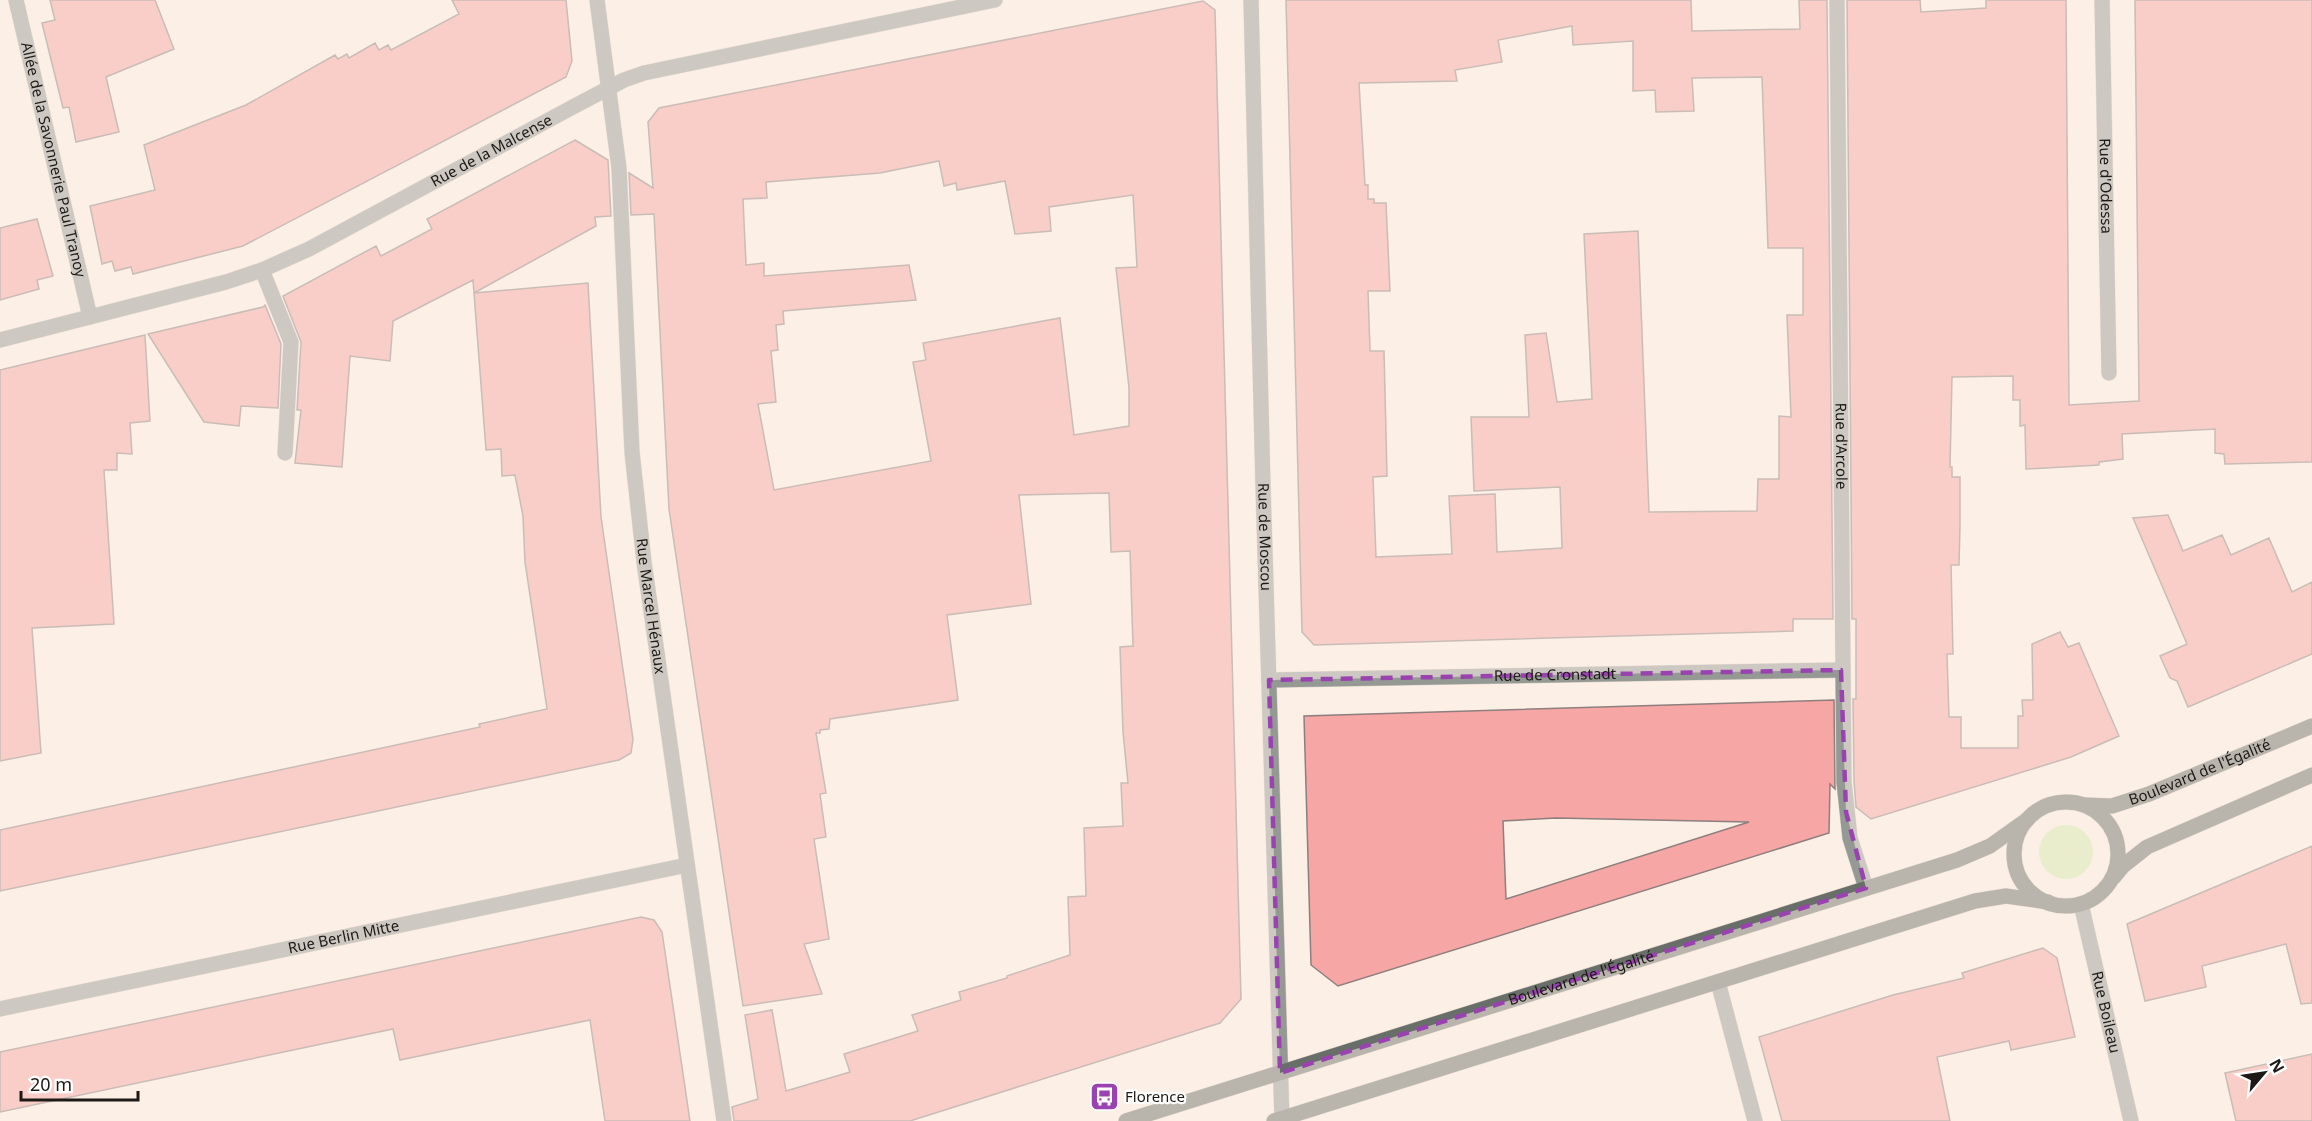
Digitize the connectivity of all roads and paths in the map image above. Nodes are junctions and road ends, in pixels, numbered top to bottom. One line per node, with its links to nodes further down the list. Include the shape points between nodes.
1 (16, 0): 9 (street, Allée de la Savonnerie Paul Tranoy)
2 (597, 0): 7 (street, Rue Marcel Hénaux)
3 (995, 0): 7 (street, Rue de la Malcense, via 644,73)
4 (1251, 0): 14 (street, Rue de Moscou)
5 (1837, 0): 13 (street, Rue d'Arcole)
6 (2102, 0): 11 (street, Rue d'Odessa)
7 (608, 89): 8 (street, Rue de la Malcense, via 309,249); 19 (street, Rue Marcel Hénaux, via 620,168 629,396 639,514)
8 (262, 270): 9 (street, Rue de la Malcense); 12 (street, via 291,342)
9 (90, 317): 10 (street, Rue de la Malcense)
10 (0, 340)
11 (2109, 373)
12 (285, 453)
13 (1841, 670): 14 (street, Rue de Cronstadt); 21 (street, Rue d'Arcole, via 1846,812)
14 (1269, 680): 26 (street, Rue de Moscou)
15 (2312, 726): 17 (main road, Boulevard de l'Égalité, via 2140,797 2112,806)
16 (2312, 775): 20 (main road, via 2147,847)
17 (2083, 805): 18 (main road, via 2058,802 2041,808); 20 (main road, via 2099,813 2115,834 2118,860)
18 (2028, 819): 21 (main road, Boulevard de l'Égalité, via 1976,853); 22 (main road, via 2016,841 2016,866 2028,888)
19 (687, 865): 25 (street, Rue Berlin Mitte); 28 (street, Rue Marcel Hénaux)
20 (2108, 884): 23 (main road)
21 (1866, 888): 26 (main road, Boulevard de l'Égalité)
22 (2048, 902): 23 (main road); 24 (main road, via 2006,896 1975,901)
23 (2081, 904): 31 (street, Rue Boileau)
24 (1718, 982): 27 (main road); 30 (street)
25 (0, 1009)
26 (1280, 1073): 27 (street, Rue de Moscou); 29 (main road, Boulevard de l'Égalité)
27 (1279, 1120)
28 (724, 1121)
29 (1126, 1121)
30 (1755, 1121)
31 (2131, 1121)

